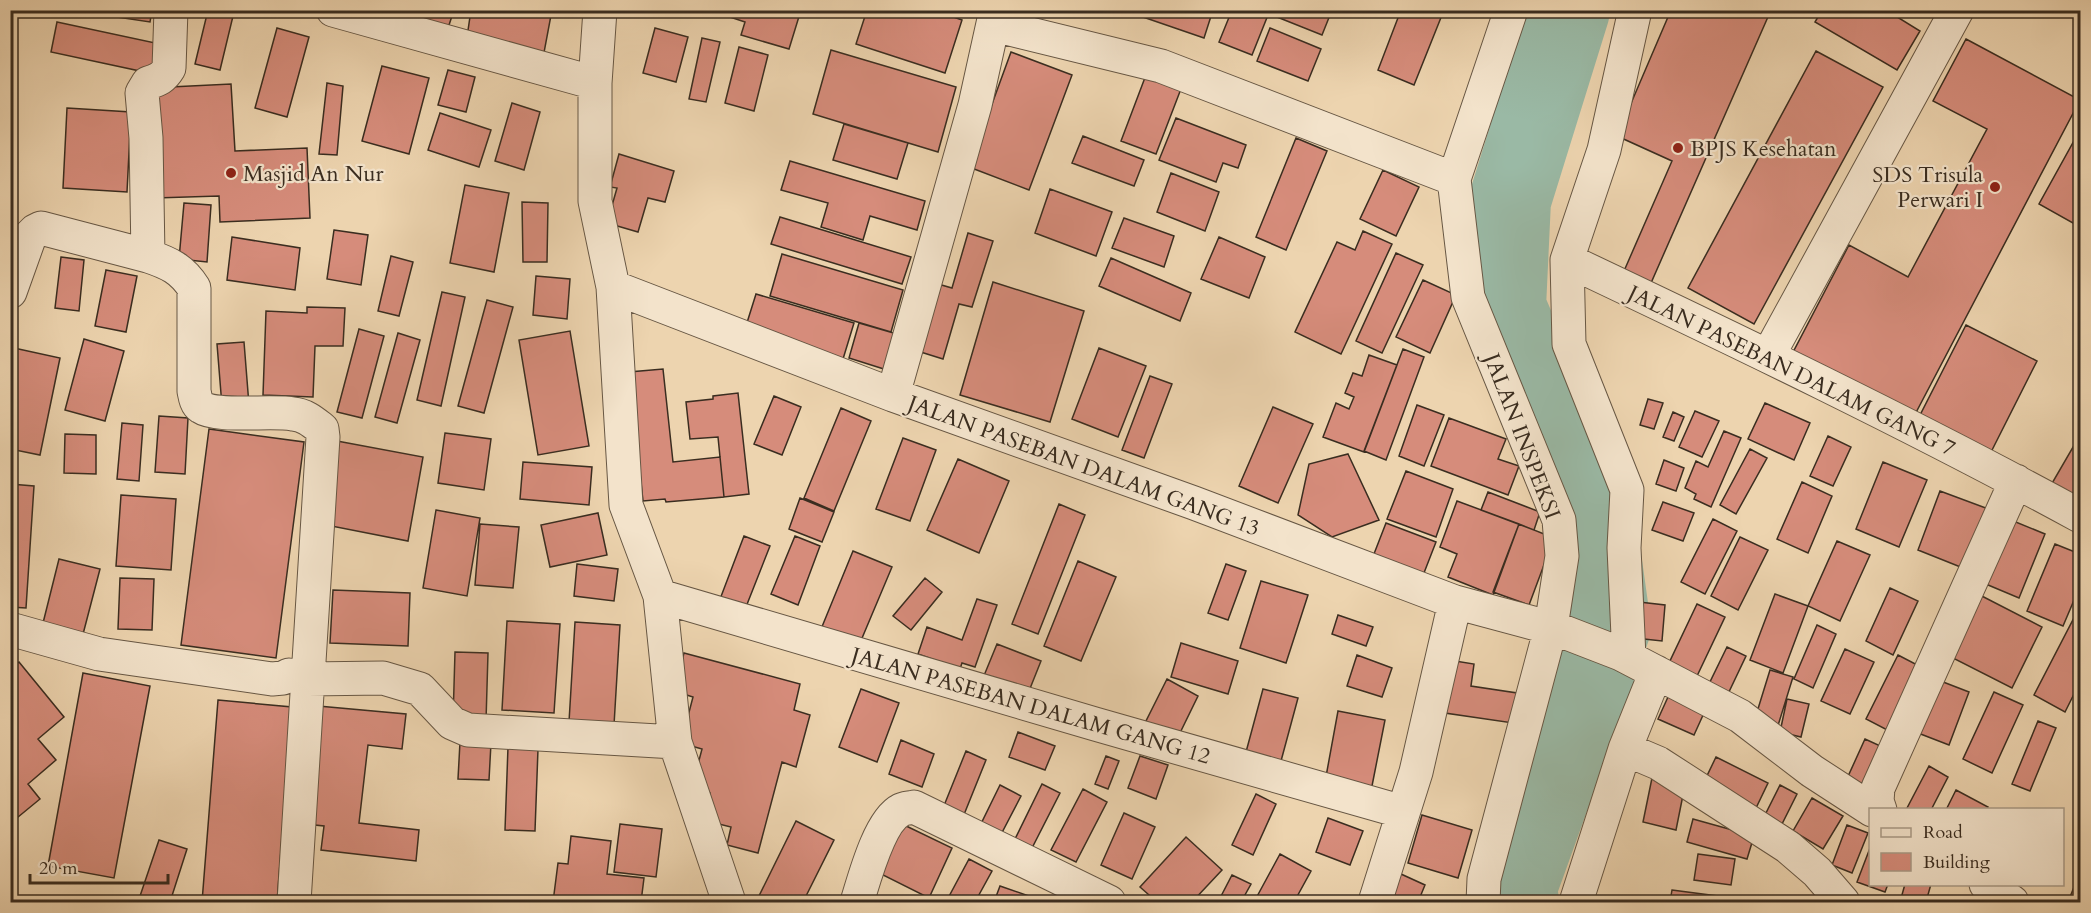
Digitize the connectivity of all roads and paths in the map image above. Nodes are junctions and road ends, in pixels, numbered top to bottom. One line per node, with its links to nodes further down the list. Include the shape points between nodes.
1 (171, 10): 10 (street, via 169,68 160,80 142,89)
2 (333, 10): 8 (street)
3 (600, 10): 8 (street)
4 (1511, 10): 9 (street, JALAN INSPEKSI)
5 (1635, 10): 11 (street, via 1604,150)
6 (1957, 10): 14 (street)
7 (995, 18): 9 (street, via 1161,66); 15 (street, via 975,105)
8 (595, 83): 13 (street, via 595,201)
9 (1454, 179): 20 (street, JALAN INSPEKSI, via 1468,297 1559,520 1562,556)
10 (148, 256): 12 (street, via 41,228 30,236); 23 (street, via 186,275 194,288 194,391 200,407 294,414 308,418 322,429)
11 (1567, 260): 14 (street, JALAN PASEBAN DALAM GANG 7); 22 (street, via 1569,344 1627,490 1624,548)
12 (15, 277)
13 (613, 288): 15 (street, JALAN PASEBAN DALAM GANG 13); 18 (street, via 626,505)
14 (1768, 356): 16 (street, JALAN PASEBAN DALAM GANG 7)
15 (894, 395): 19 (street, JALAN PASEBAN DALAM GANG 13)
16 (2016, 481): 17 (street, JALAN PASEBAN DALAM GANG 7); 27 (street, via 1878,788)
17 (2080, 516)
18 (660, 596): 24 (street); 28 (street, JALAN PASEBAN DALAM GANG 12)
19 (1455, 602): 20 (street, JALAN PASEBAN DALAM GANG 13); 28 (street, via 1416,772)
20 (1555, 628): 22 (street, JALAN PASEBAN DALAM GANG 13); 35 (street, JALAN INSPEKSI, via 1484,879)
21 (10, 629): 23 (street, via 99,654 272,679 290,675)
22 (1635, 662): 25 (street); 26 (street, JALAN PASEBAN DALAM GANG 13, via 1740,716)
23 (308, 679): 24 (street, via 383,678 420,689 452,723 468,730); 30 (street)
24 (675, 742): 31 (street)
25 (1625, 749): 36 (street); 37 (street, via 1658,763 1788,847 1817,872)
26 (1869, 808)
27 (1879, 808)
28 (1403, 812): 34 (street)
29 (1987, 886): 38 (street)
30 (294, 903)
31 (729, 903)
32 (857, 903): 33 (street, via 878,840 893,817 901,810 915,807)
33 (1109, 903)
34 (1375, 903)
35 (1484, 903)
36 (1576, 903)
37 (1843, 903)
38 (2012, 903)

